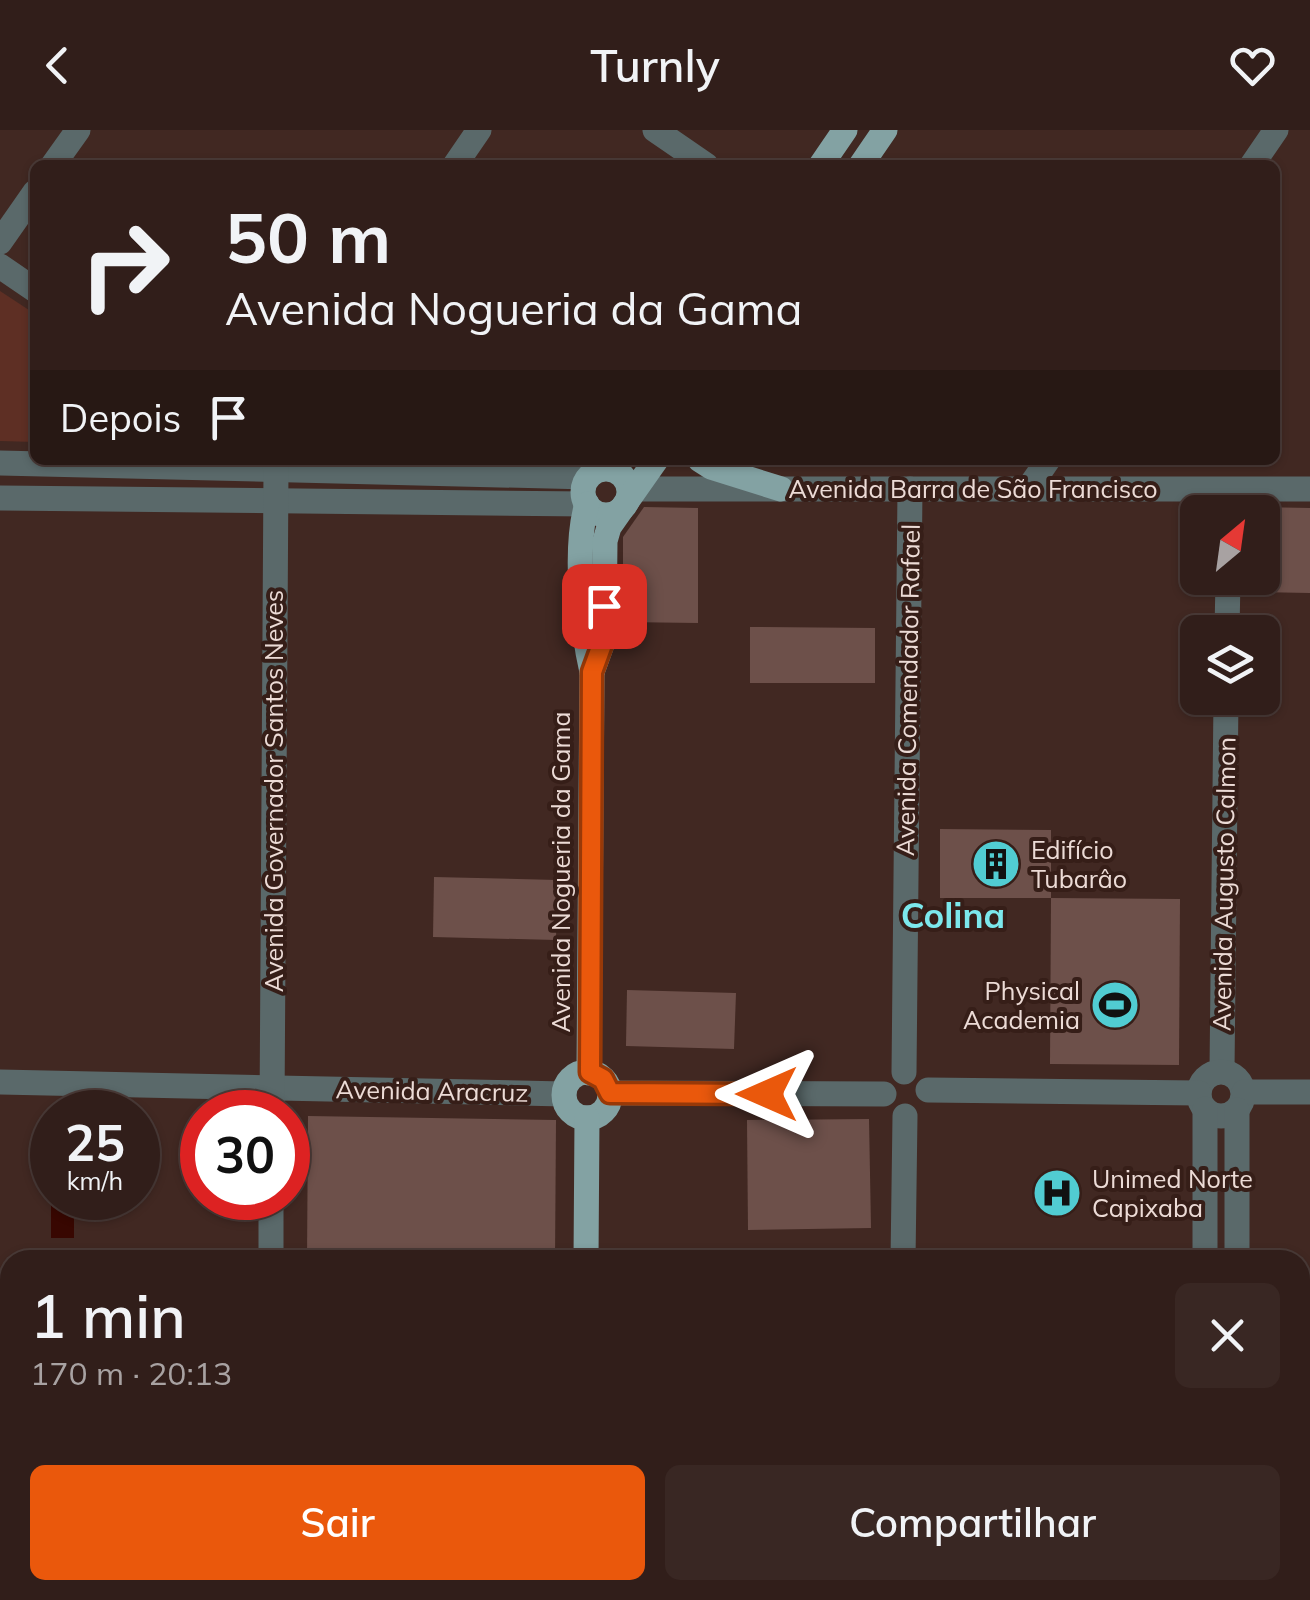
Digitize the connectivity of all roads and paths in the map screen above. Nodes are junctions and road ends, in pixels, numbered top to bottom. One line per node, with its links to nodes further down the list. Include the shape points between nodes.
1 (78, 130): 7 (street)
2 (479, 130): 8 (street)
3 (655, 130): 9 (street)
4 (845, 130): 10 (main road)
5 (885, 130): 11 (main road)
6 (1276, 130): 12 (street)
7 (57, 160)
8 (459, 160)
9 (699, 160)
10 (824, 160)
11 (864, 160)
12 (1255, 160)
13 (30, 199): 14 (street)
14 (0, 242)
15 (0, 266): 16 (street)
16 (30, 287)
17 (0, 463): 18 (street)
18 (30, 463)
19 (274, 465): 23 (street); 32 (street, Avenida Governador Santos Neves)
20 (653, 465): 29 (main road, Avenida Nogueria da Gama)
21 (708, 465): 24 (main road)
22 (1045, 465): 26 (street)
23 (605, 468): 29 (main road, via 623,476); 33 (main road, via 583,490)
24 (781, 489): 25 (street, Avenida Barra de São Francisco); 29 (street, Avenida Barra de São Francisco)
25 (910, 489): 26 (street, Avenida Barra de São Francisco); 38 (street, Avenida Comendador Rafael)
26 (1028, 489): 31 (street, Avenida Barra de São Francisco)
27 (1310, 489): 28 (street, Avenida Barra de São Francisco)
28 (1269, 495)
29 (631, 497): 33 (main road, via 613,514); 34 (main road, Avenida Nogueria da Gama, via 605,542 604,639)
30 (0, 498): 32 (street)
31 (1180, 498)
32 (276, 501): 33 (street); 40 (street, Avenida Governador Santos Neves)
33 (587, 504): 34 (main road, Avenida Nogueria da Gama, via 581,524 584,636)
34 (592, 672): 37 (main road, Avenida Nogueria da Gama)
35 (1226, 715): 36 (street, Avenida Augusto Calmon)
36 (1222, 1071): 48 (street, via 1206,1077); 49 (street, via 1237,1078)
37 (590, 1072): 43 (main road); 45 (main road, via 575,1076)
38 (904, 1072): 41 (street, via 922,1079); 46 (street, via 892,1077)
39 (0, 1082): 44 (street, Avenida Aracruz)
40 (272, 1090)
41 (928, 1090): 48 (street); 50 (street, via 923,1108)
42 (1310, 1092): 49 (street)
43 (610, 1093): 46 (street); 51 (main road, via 601,1114)
44 (180, 1094)
45 (564, 1094): 47 (street, Avenida Aracruz); 51 (main road, via 574,1114)
46 (884, 1094): 50 (street, via 888,1107)
47 (310, 1099)
48 (1202, 1101): 49 (street, via 1221,1116); 56 (street)
49 (1240, 1101): 57 (street)
50 (905, 1116): 55 (street)
51 (587, 1118): 54 (main road)
52 (271, 1220): 53 (street)
53 (271, 1250)
54 (586, 1250)
55 (903, 1250)
56 (1205, 1250)
57 (1237, 1250)

